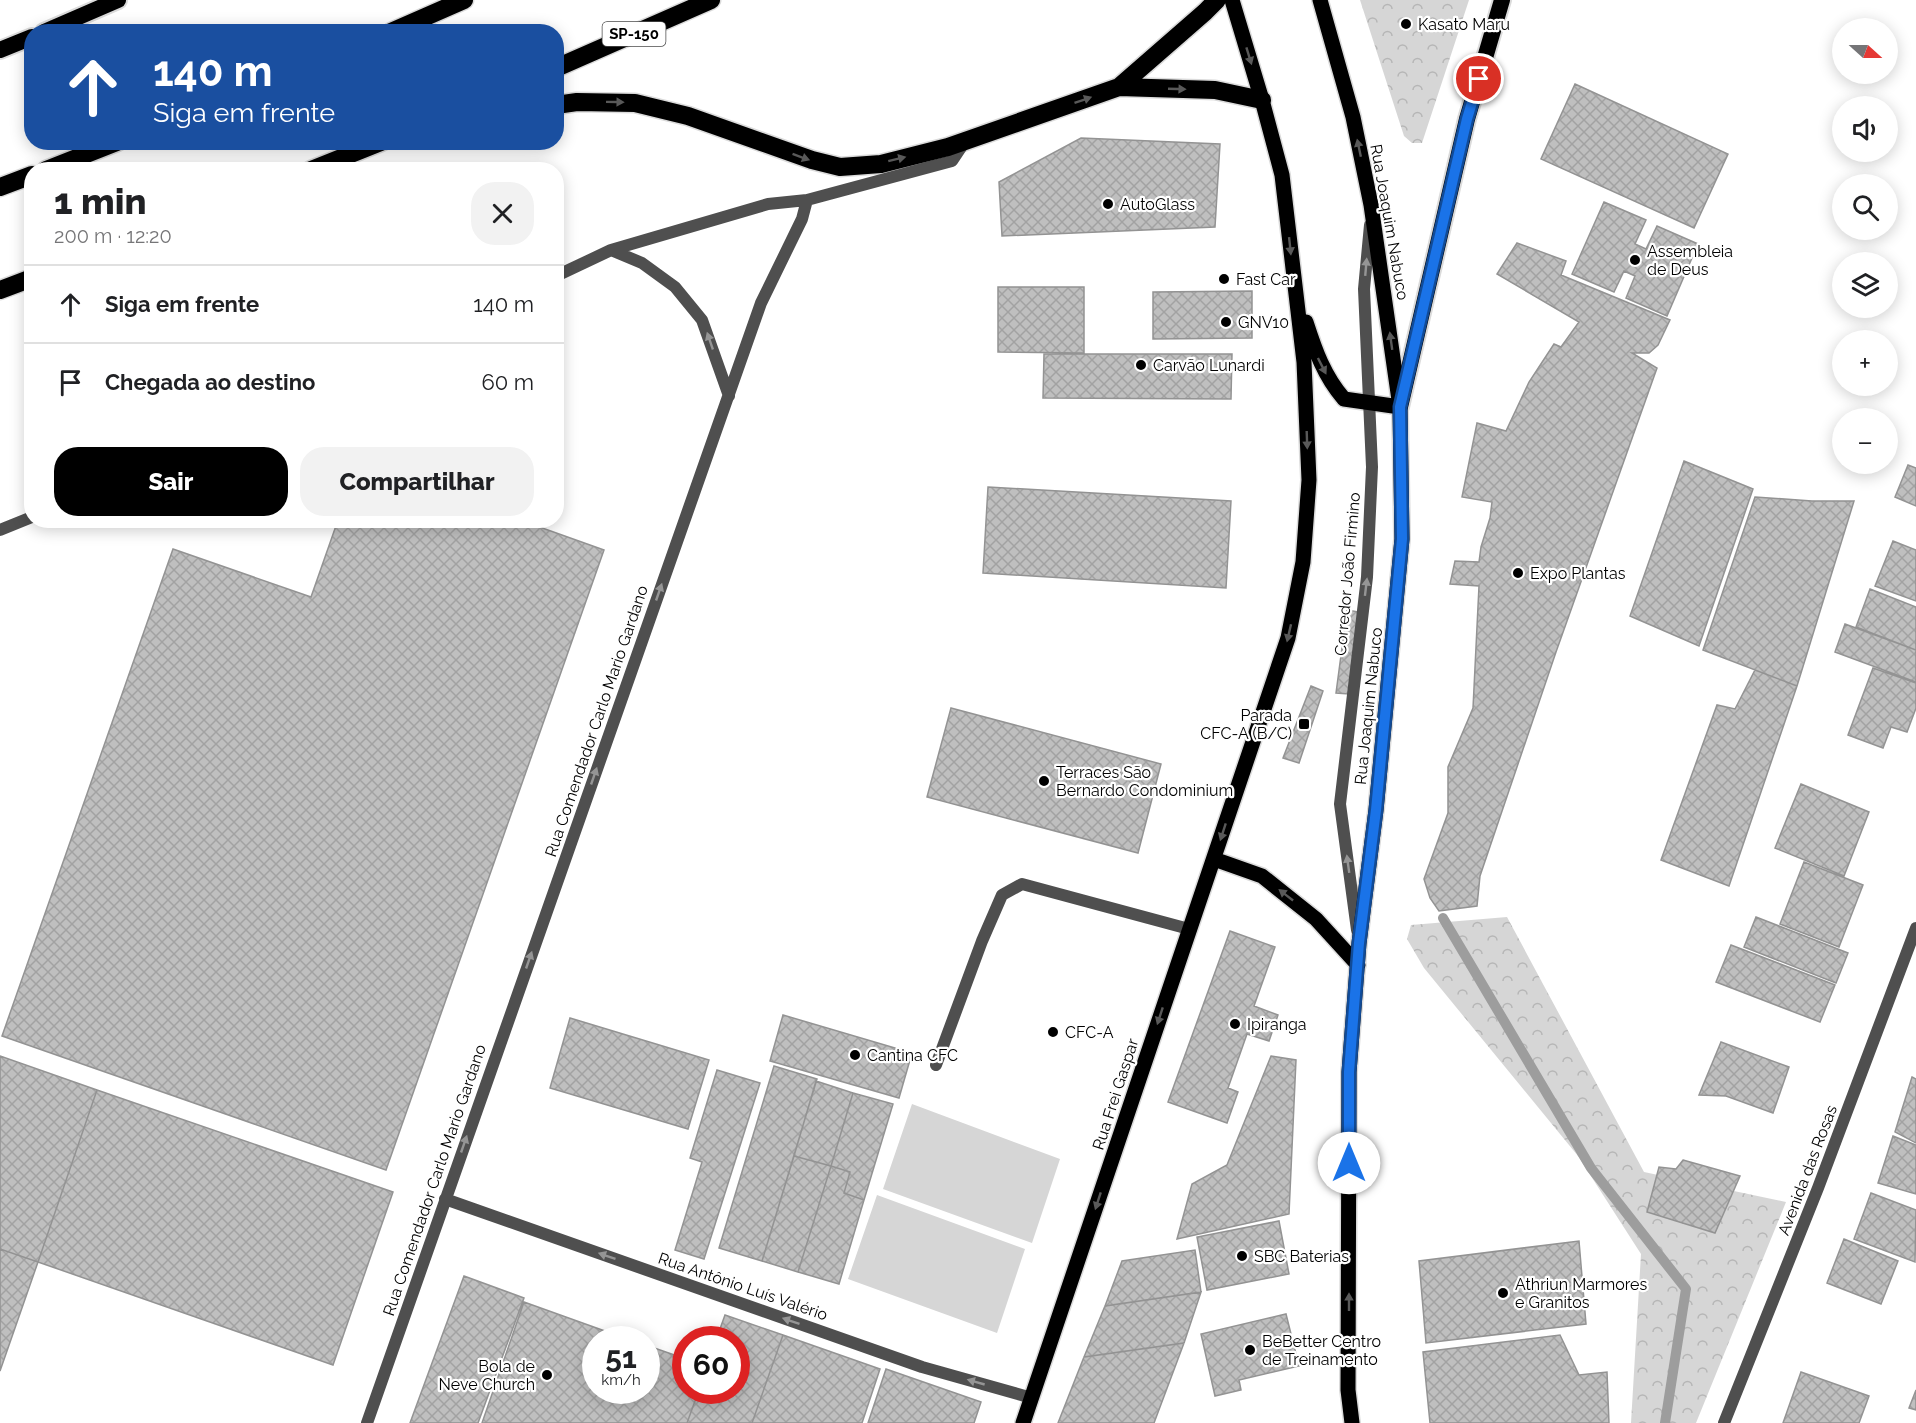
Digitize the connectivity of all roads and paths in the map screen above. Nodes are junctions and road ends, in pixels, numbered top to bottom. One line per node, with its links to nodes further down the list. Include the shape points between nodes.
1 (118, 0): 8 (highway)
2 (464, 0): 9 (highway)
3 (711, 0): 12 (highway, SP-150)
4 (1217, 0): 13 (highway)
5 (1232, 0): 14 (main road, one-way to 14)
6 (1320, 0): 24 (main road, Rua Joaquim Nabuco, one-way to 6, via 1353,117)
7 (1502, 0): 32 (highway, via 1467,119)
8 (62, 24)
9 (409, 24)
10 (24, 40): 11 (highway)
11 (0, 51)
12 (564, 64)
13 (1119, 87): 14 (highway, one-way to 14, via 1215,90); 16 (highway, one-way to 13)
14 (1262, 100): 29 (main road, one-way to 29, via 1282,175)
15 (564, 104): 16 (highway, one-way to 16, via 635,103 688,116 840,167 881,164)
16 (966, 140): 23 (street, via 952,161)
17 (97, 150): 19 (highway)
18 (361, 150): 20 (highway)
19 (66, 162)
20 (331, 162)
21 (24, 178): 22 (highway)
22 (0, 187)
23 (807, 200): 25 (street, via 768,204); 30 (street, Rua Comendador Carlo Mario Gardano, via 802,219 761,303)
24 (1371, 205): 31 (street, Corredor João Firmino, one-way to 24, via 1364,290); 32 (main road, Rua Joaquim Nabuco, one-way to 24)
25 (611, 250): 26 (street); 30 (street, one-way to 25, via 702,320 675,287 642,263)
26 (564, 272)
27 (24, 281): 28 (highway)
28 (0, 290)
29 (1295, 291): 31 (main road, one-way to 31, via 1319,361 1334,388 1344,399); 35 (main road, Rua Frei Gaspar, one-way to 35, via 1304,362 1309,480 1302,562 1288,638)
30 (729, 396): 42 (street, Rua Comendador Carlo Mario Gardano, one-way to 30)
31 (1369, 403): 32 (main road); 38 (street, Corredor João Firmino, one-way to 31, via 1340,804 1367,577 1372,467)
32 (1400, 407): 38 (main road, Rua Joaquim Nabuco, via 1402,539)
33 (24, 520): 34 (street)
34 (0, 530)
35 (1214, 859): 37 (main road, Rua Frei Gaspar); 40 (main road, one-way to 35, via 1316,919 1262,876)
36 (1916, 928): 39 (street, Avenida das Rosas)
37 (1189, 929): 41 (street, via 1022,884 1002,895); 43 (main road, Rua Frei Gaspar, one-way to 43)
38 (1359, 943): 40 (main road, Rua Joaquim Nabuco)
39 (1913, 951): 47 (street, Avenida das Rosas)
40 (1358, 965): 46 (main road, Rua Joaquim Nabuco, one-way to 40, via 1348,1390 1349,1072)
41 (936, 1065)
42 (445, 1199): 43 (street, Rua Antônio Luís Valério, one-way to 42, via 922,1367); 44 (street, Rua Comendador Carlo Mario Gardano)
43 (1032, 1398): 45 (main road, Rua Frei Gaspar)
44 (367, 1423)
45 (1023, 1423)
46 (1352, 1423)
47 (1724, 1423)

